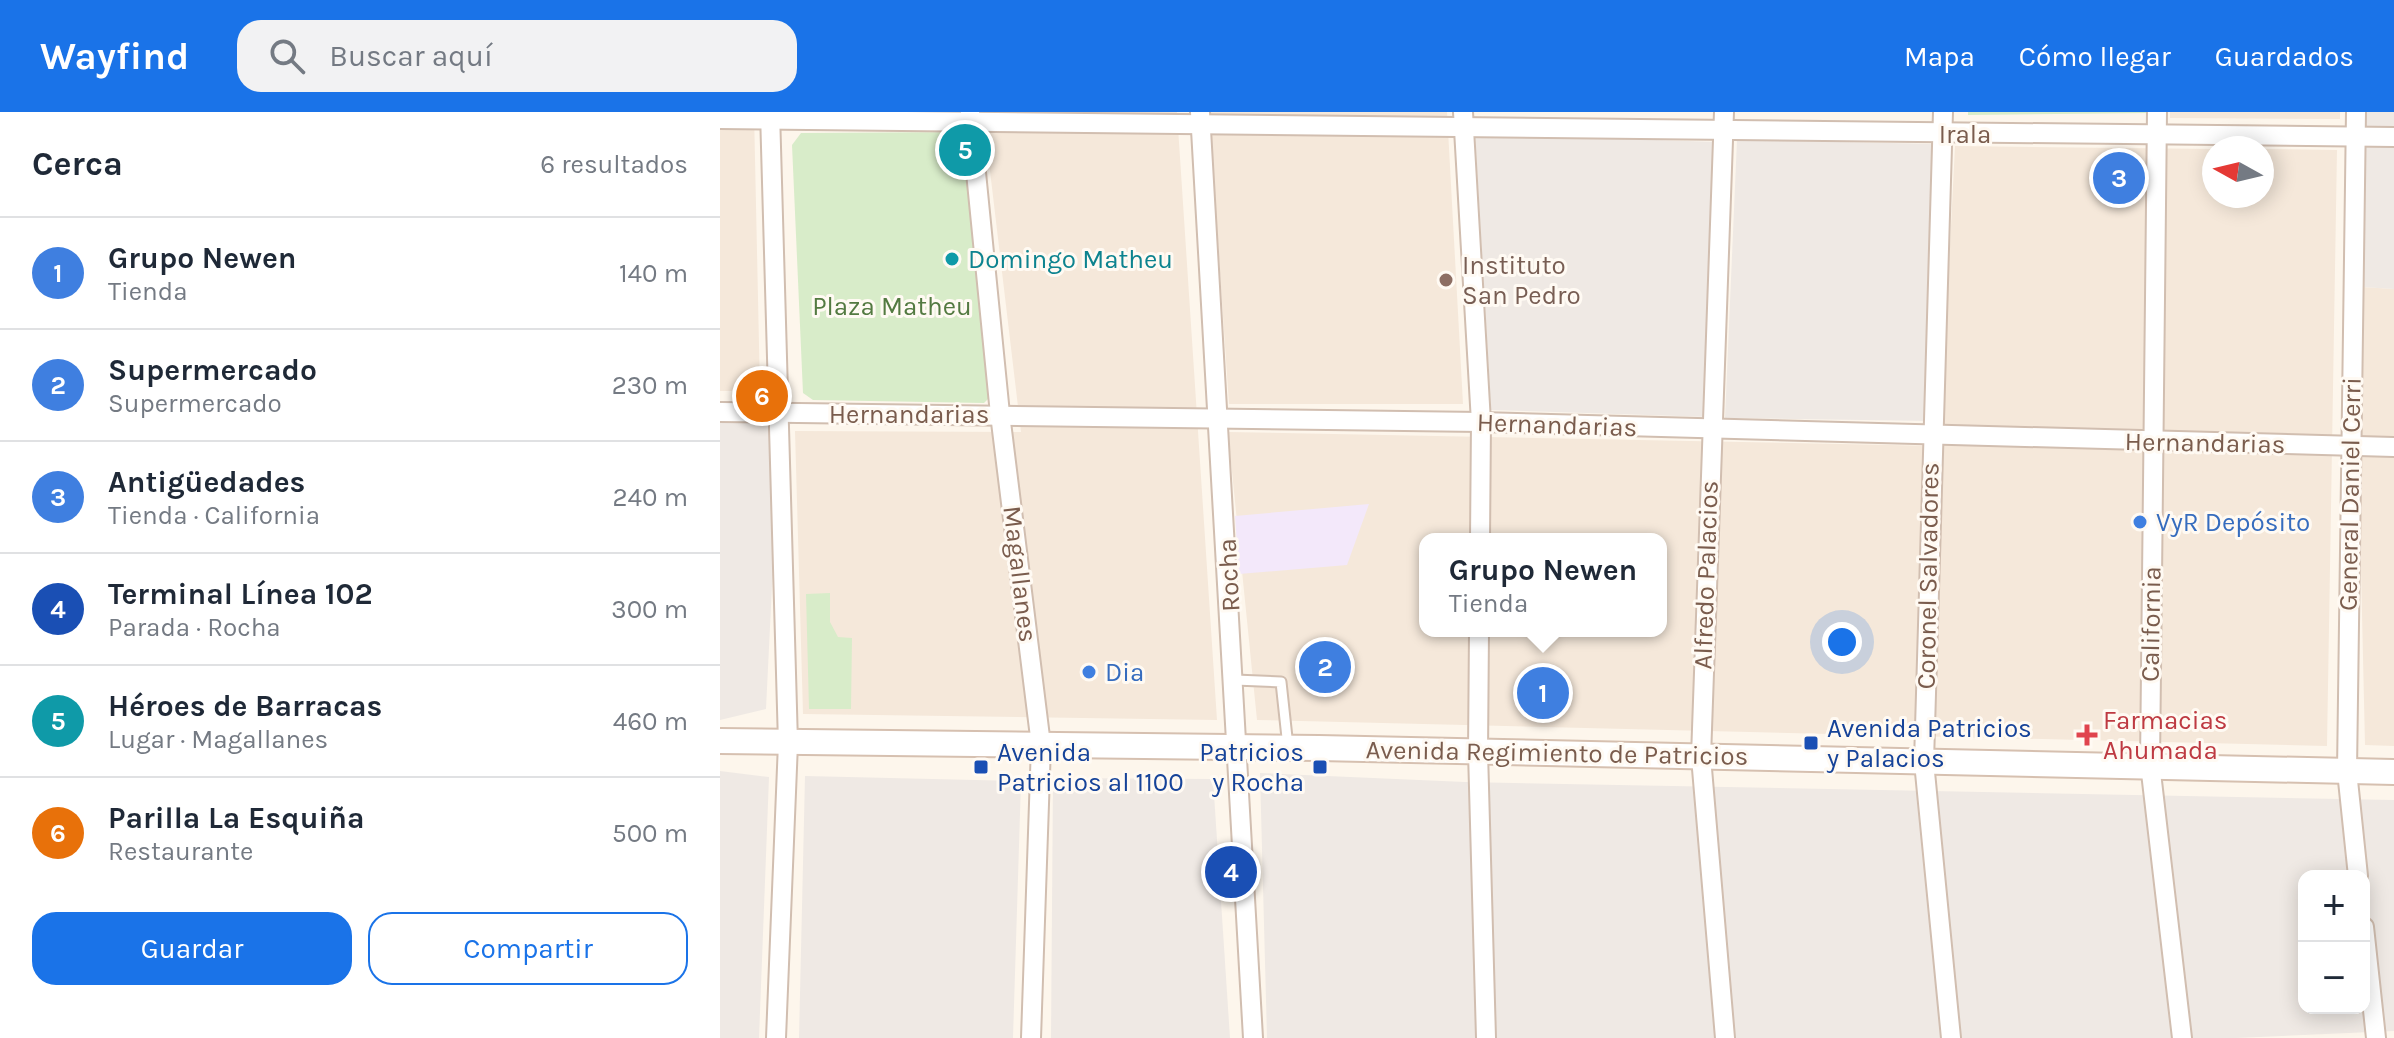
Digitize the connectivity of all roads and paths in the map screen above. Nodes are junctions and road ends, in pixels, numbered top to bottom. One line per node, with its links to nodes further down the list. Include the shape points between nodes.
1 (1724, 112): 10 (street, Alfredo Palacios)
2 (1943, 112): 12 (street, Coronel Salvadores)
3 (2157, 112): 11 (street, California)
4 (2356, 112): 13 (street, General Daniel Cerri)
5 (770, 116): 6 (street, Irala); 8 (street, Irala); 16 (street)
6 (971, 116): 7 (street, Irala); 17 (street, Magallanes)
7 (1201, 117): 9 (street, Irala); 18 (street, Rocha)
8 (720, 119)
9 (1464, 119): 10 (street, Irala); 19 (street)
10 (1723, 131): 12 (street, Irala); 20 (street, Alfredo Palacios)
11 (2157, 134): 12 (street, Irala); 13 (street, Irala); 22 (street, California)
12 (1943, 135): 21 (street, Coronel Salvadores)
13 (2355, 136): 14 (street, Irala); 23 (street, General Daniel Cerri)
14 (2394, 137)
15 (720, 412): 16 (street, Hernandarias)
16 (778, 413): 17 (street, Hernandarias); 29 (street)
17 (1000, 414): 18 (street, Hernandarias); 30 (street, Magallanes)
18 (1220, 418): 19 (street, Hernandarias); 27 (street, Rocha)
19 (1481, 422): 20 (street, Hernandarias); 25 (street)
20 (1711, 431): 21 (street, Hernandarias); 34 (street, Alfredo Palacios)
21 (1931, 436): 22 (street, Hernandarias); 35 (street, Coronel Salvadores)
22 (2153, 442): 23 (street, Hernandarias); 36 (street, California)
23 (2350, 446): 24 (street, Hernandarias); 37 (street, General Daniel Cerri)
24 (2394, 447)
25 (1480, 533)
26 (1479, 637): 33 (street)
27 (1235, 680): 31 (street, Rocha); 32 (lane, via 1281,682)
28 (720, 741): 29 (main road, Avenida Regimiento de Patricios)
29 (788, 743): 30 (main road, Avenida Regimiento de Patricios); 41 (street)
30 (1041, 745): 31 (main road, Avenida Regimiento de Patricios); 42 (street, Magallanes)
31 (1239, 746): 32 (main road, Avenida Regimiento de Patricios); 43 (street, Rocha)
32 (1288, 747): 33 (main road, Avenida Regimiento de Patricios)
33 (1478, 752): 34 (main road, Avenida Regimiento de Patricios); 44 (street)
34 (1701, 757): 35 (main road, Avenida Regimiento de Patricios); 45 (street, Alfredo Palacios)
35 (1924, 762): 36 (main road, Avenida Regimiento de Patricios); 46 (street, Coronel Salvadores)
36 (2150, 764): 37 (main road, Avenida Regimiento de Patricios); 47 (street, California)
37 (2347, 771): 38 (main road, Avenida Regimiento de Patricios); 39 (street, General Daniel Cerri)
38 (2394, 772)
39 (2357, 870)
40 (2366, 942): 48 (street)
41 (776, 1038)
42 (1031, 1038)
43 (1253, 1038)
44 (1486, 1038)
45 (1725, 1038)
46 (1951, 1038)
47 (2182, 1038)
48 (2376, 1038)

